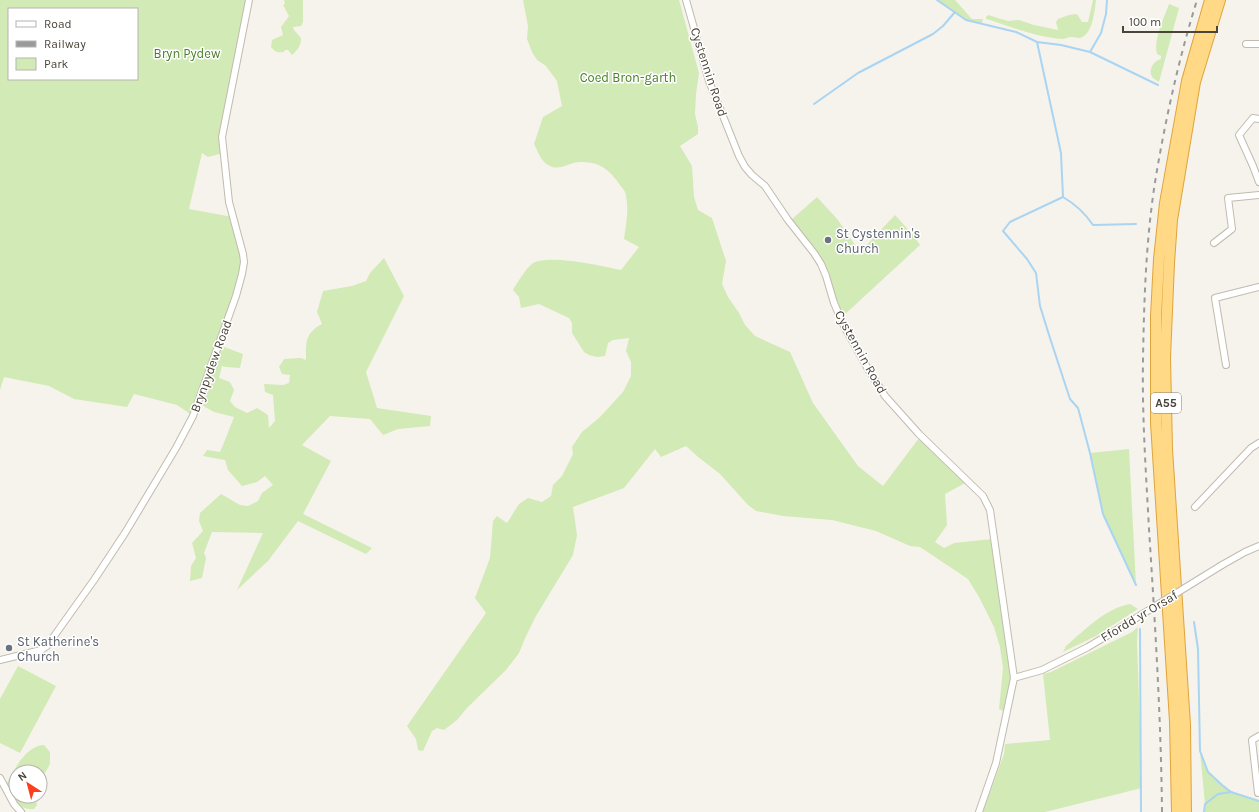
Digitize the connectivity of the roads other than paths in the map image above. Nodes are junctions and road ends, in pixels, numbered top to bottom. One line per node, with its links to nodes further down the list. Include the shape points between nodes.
1 (249, 0): 16 (street, Brynpydew Road, via 222,137 229,202 244,262 236,296 193,416 125,533 47,646 42,650)
2 (686, 0): 17 (street, Cystennin Road, via 709,81 745,167 765,186 816,256 844,326 885,396 987,502)
3 (1210, 0): 23 (highway, A55, via 1187,81 1165,203 1156,316 1156,423 1175,721)
4 (1220, 0): 24 (highway, A55, via 1195,82 1172,220 1165,358 1167,449 1185,725)
5 (1246, 44): 6 (street)
6 (1259, 44)
7 (1259, 119): 8 (street, via 1253,118 1239,135)
8 (1259, 182)
9 (1259, 195): 10 (street, via 1228,198 1232,228)
10 (1214, 243)
11 (1259, 287): 12 (street, via 1215,298)
12 (1226, 365)
13 (1259, 443): 14 (street, via 1251,448)
14 (1195, 507)
15 (1259, 546): 17 (street, Ffordd yr Orsaf, bridge, via 1222,565 1088,647 1042,670)
16 (0, 660)
17 (1014, 678): 22 (street, via 996,763)
18 (1259, 736): 20 (street, via 1252,740)
19 (0, 778): 21 (street)
20 (1258, 793)
21 (21, 812)
22 (979, 812)
23 (1177, 812)
24 (1186, 812)

